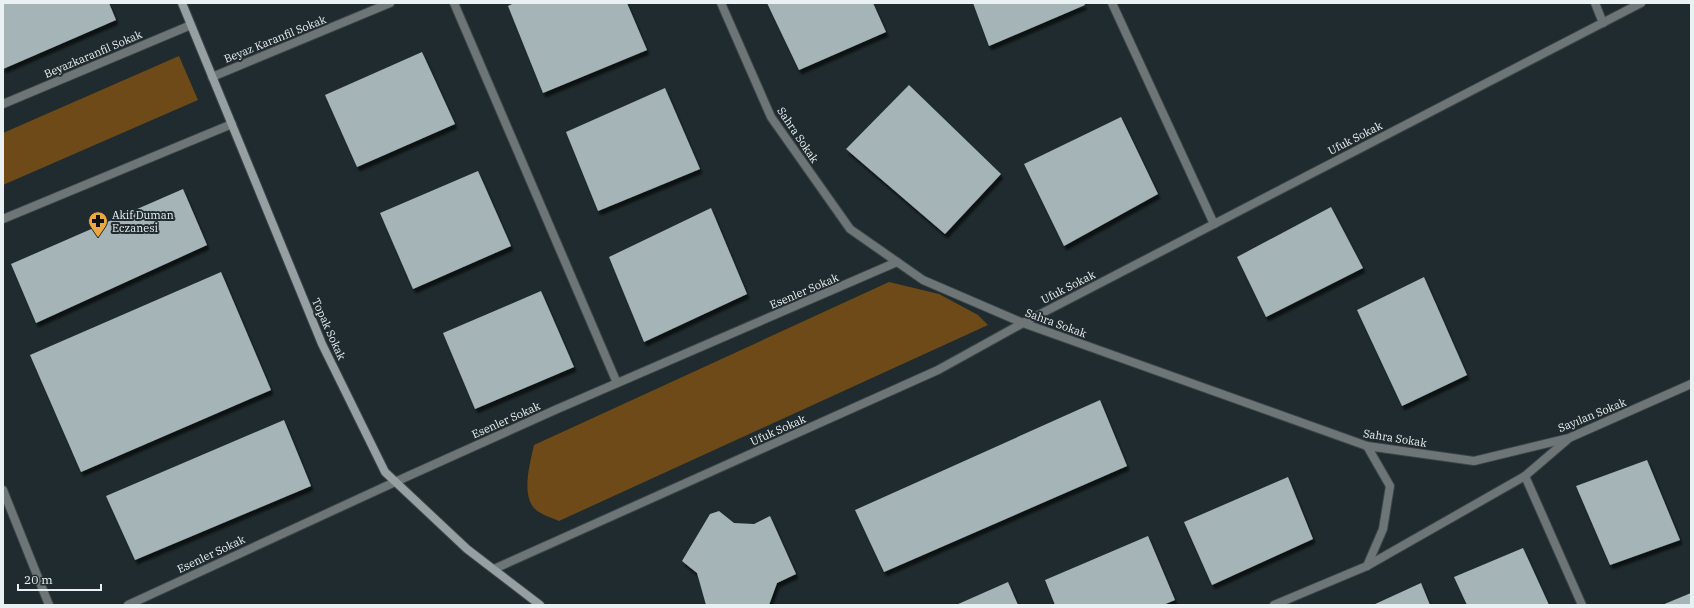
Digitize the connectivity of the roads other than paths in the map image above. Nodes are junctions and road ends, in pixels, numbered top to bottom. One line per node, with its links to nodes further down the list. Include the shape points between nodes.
1 (182, 3): 9 (street, Topak Sokak)
2 (390, 3): 10 (street, Beyaz Karanfil Sokak)
3 (454, 3): 17 (street)
4 (721, 3): 15 (street, Sahra Sokak, via 771,117 850,229)
5 (1112, 3): 14 (street)
6 (1595, 3): 8 (street)
7 (1641, 3): 8 (street, Ufuk Sokak)
8 (1603, 23): 14 (street, Ufuk Sokak)
9 (191, 25): 10 (street, Topak Sokak); 11 (street, Beyazkaranfil Sokak)
10 (212, 76): 12 (street, Topak Sokak)
11 (3, 104)
12 (232, 124): 13 (street); 23 (street, Topak Sokak, via 322,344 385,472)
13 (3, 219)
14 (1214, 224): 16 (street, Ufuk Sokak)
15 (897, 262): 16 (street, Sahra Sokak, via 923,280); 17 (street, Esenler Sokak)
16 (1023, 323): 20 (street, Sahra Sokak); 26 (street, Ufuk Sokak, via 938,370)
17 (617, 383): 23 (street, Esenler Sokak)
18 (1691, 384): 19 (street, Sayılan Sokak)
19 (1569, 438): 21 (street, Sayılan Sokak); 22 (street)
20 (1367, 446): 21 (street, Sahra Sokak); 25 (street, via 1390,486 1383,529)
21 (1474, 461)
22 (1525, 476): 25 (street); 33 (street)
23 (395, 482): 26 (street, Topak Sokak, via 467,549); 29 (street, Esenler Sokak)
24 (3, 490): 28 (street)
25 (1367, 566): 32 (street)
26 (494, 569): 27 (street, Topak Sokak)
27 (520, 590): 30 (street); 31 (street, Topak Sokak)
28 (49, 605)
29 (128, 605)
30 (530, 605)
31 (540, 605)
32 (1274, 605)
33 (1582, 605)

